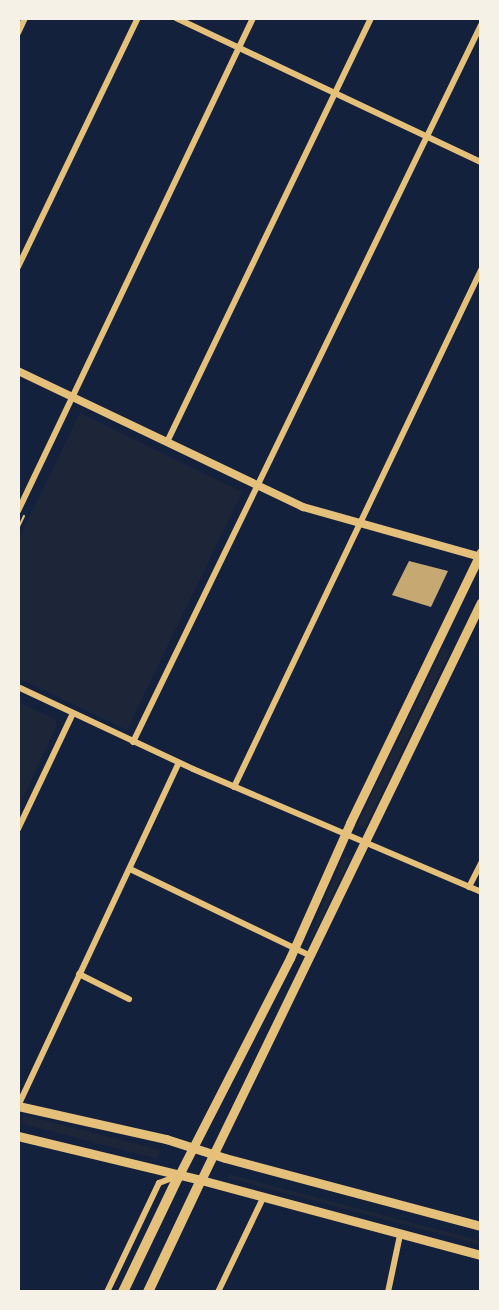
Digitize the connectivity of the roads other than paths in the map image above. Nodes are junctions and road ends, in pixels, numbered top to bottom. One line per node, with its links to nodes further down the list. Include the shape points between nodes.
1 (25, 18): 7 (street)
2 (138, 18): 12 (street)
3 (176, 18): 8 (street)
4 (253, 18): 8 (street)
5 (371, 18): 9 (street)
6 (481, 24): 10 (street)
7 (18, 33)
8 (239, 48): 9 (street); 15 (street)
9 (334, 95): 10 (street); 16 (street)
10 (426, 138): 11 (street); 17 (street)
11 (481, 162)
12 (18, 267)
13 (481, 270): 19 (street)
14 (18, 371): 15 (street)
15 (72, 398): 16 (street); 18 (street)
16 (167, 442): 17 (street)
17 (258, 486): 19 (street, via 313,511); 24 (street)
18 (18, 511)
19 (359, 525): 20 (street); 26 (street)
20 (480, 555): 28 (main road)
21 (481, 602): 29 (main road)
22 (18, 687): 23 (street)
23 (73, 713): 24 (street); 27 (street)
24 (133, 742): 25 (street)
25 (179, 763): 26 (street); 31 (street)
26 (234, 787): 28 (street)
27 (18, 829)
28 (345, 834): 29 (street); 34 (main road)
29 (366, 842): 32 (street); 35 (main road)
30 (481, 863): 32 (street)
31 (130, 869): 34 (street); 36 (street)
32 (470, 887): 33 (street)
33 (481, 892)
34 (294, 949): 35 (street); 40 (main road)
35 (311, 956): 41 (main road)
36 (79, 974): 37 (street); 38 (street)
37 (129, 999)
38 (18, 1106): 40 (main road)
39 (18, 1136): 42 (main road)
40 (193, 1147): 41 (main road); 42 (main road)
41 (214, 1155): 43 (main road); 45 (main road)
42 (179, 1175): 43 (main road); 48 (street, via 159,1183); 49 (highway)
43 (201, 1180): 44 (main road); 50 (highway)
44 (263, 1198): 46 (main road); 51 (street)
45 (481, 1226)
46 (400, 1235): 47 (main road); 52 (street)
47 (481, 1255)
48 (107, 1292)
49 (123, 1292)
50 (147, 1292)
51 (218, 1292)
52 (388, 1292)

